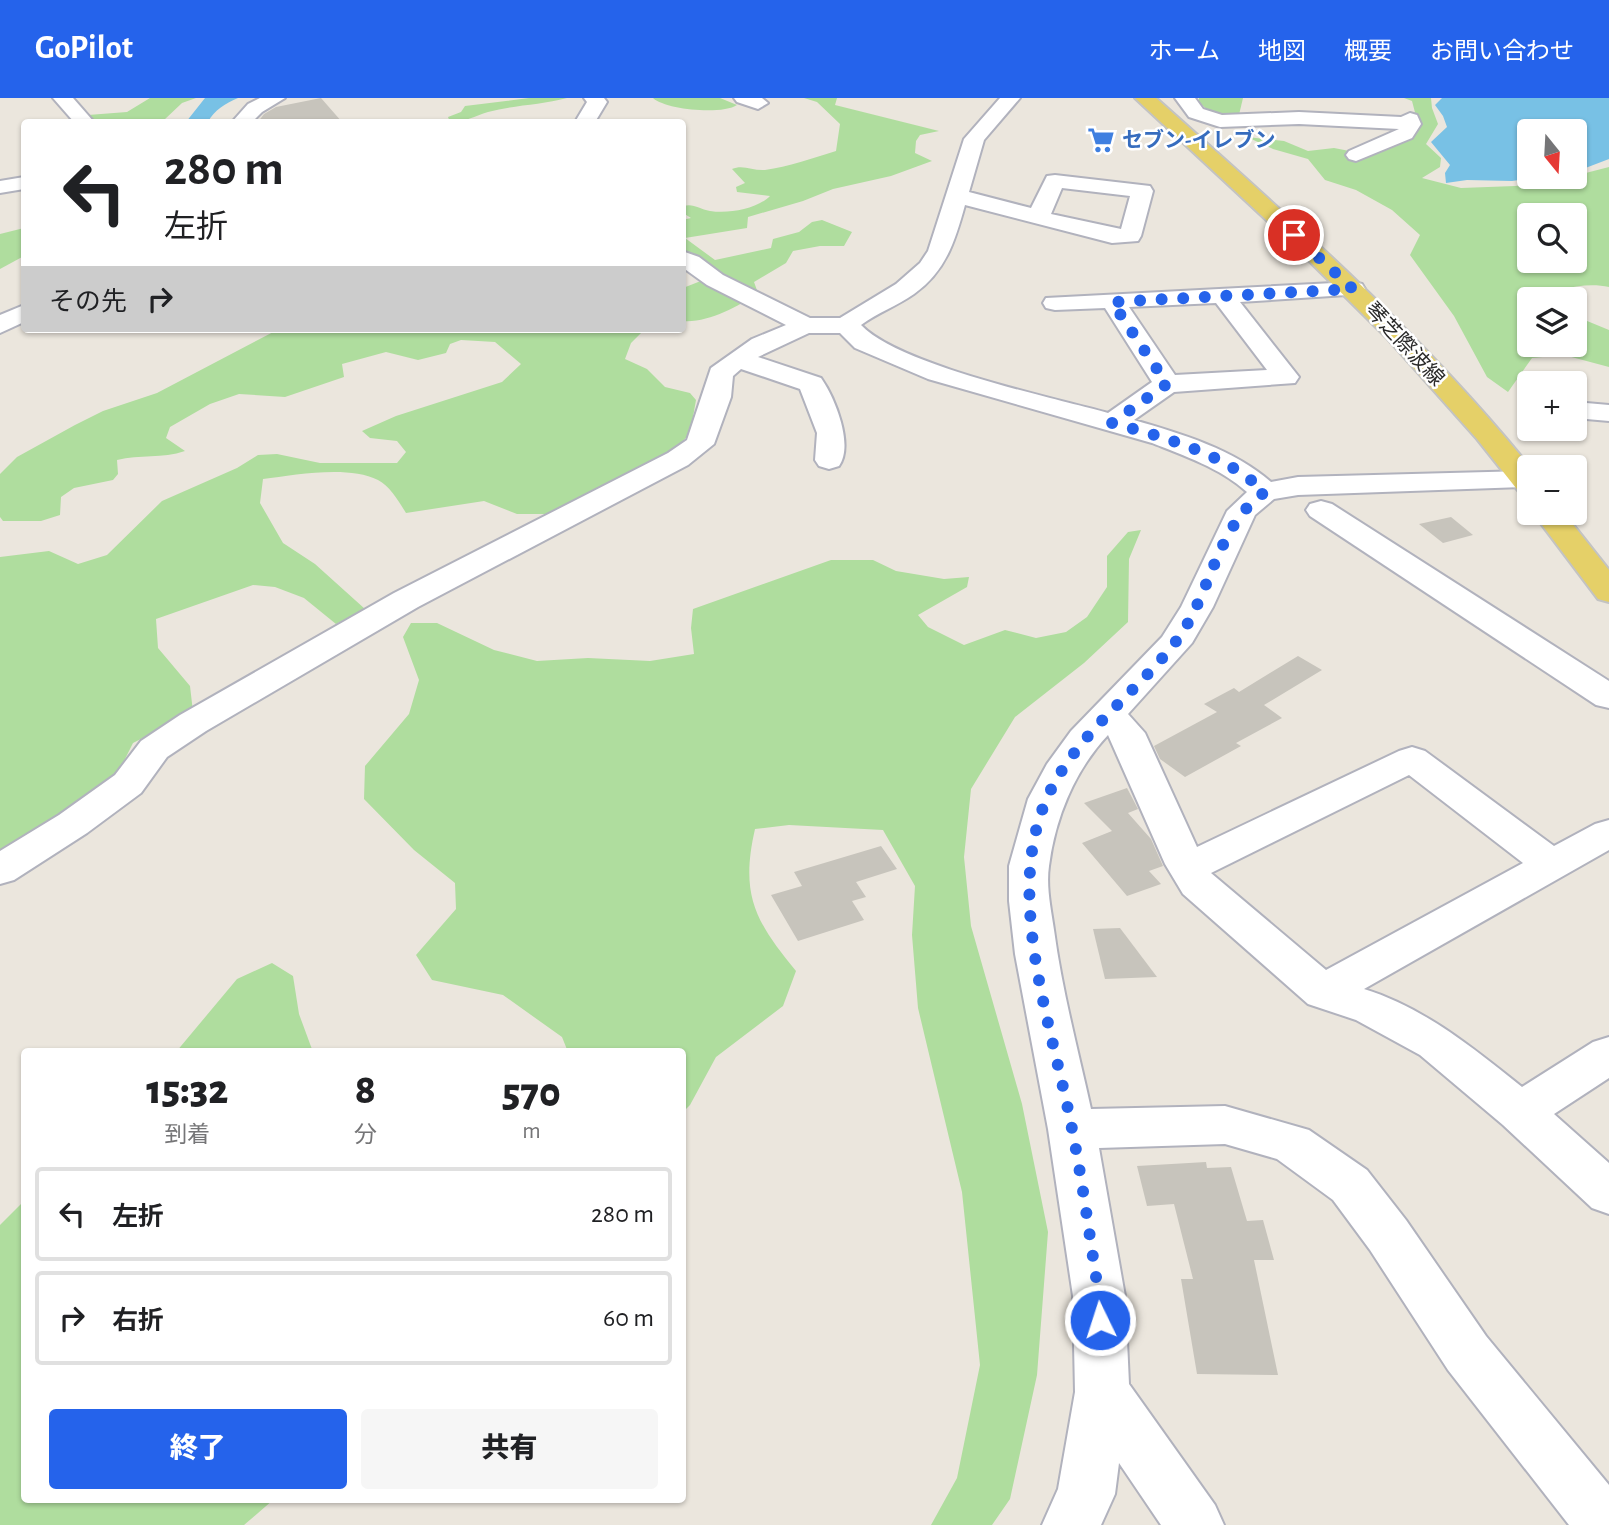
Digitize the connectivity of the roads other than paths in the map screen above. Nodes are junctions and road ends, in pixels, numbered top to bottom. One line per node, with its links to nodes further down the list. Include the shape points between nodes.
1 (63, 98): 8 (street)
2 (275, 98): 9 (street)
3 (594, 98): 10 (street, via 597,102)
4 (1010, 98): 15 (street, via 974,139)
5 (1145, 98): 18 (main road, 琴芝際波線)
6 (1185, 98): 11 (street, via 1196,113 1220,121 1299,118)
7 (1405, 99): 11 (street)
8 (82, 119)
9 (245, 119)
10 (587, 119)
11 (1411, 124): 12 (street, via 1405,134)
12 (1356, 155)
13 (21, 184): 14 (street)
14 (0, 187)
15 (957, 196): 16 (street); 24 (street, via 940,251 929,268 905,289)
16 (1039, 216)
17 (686, 261): 25 (street)
18 (1353, 289): 19 (street); 32 (main road, 琴芝際波線, via 1415,351)
19 (1224, 297): 20 (street); 27 (street, via 1286,377)
20 (1112, 302): 21 (street); 27 (street)
21 (1055, 303)
22 (21, 314): 23 (street)
23 (0, 325)
24 (847, 325): 25 (street); 30 (street, via 864,343 937,373)
25 (805, 326): 26 (street)
26 (737, 359): 31 (street, via 812,384 831,433); 43 (street, via 720,374 700,444 406,600 193,723 154,749 128,784)
27 (1167, 384): 30 (street)
28 (1587, 411): 29 (street)
29 (1609, 413)
30 (1112, 423): 34 (street, via 1198,450 1241,472)
31 (829, 460)
32 (1517, 472)
33 (1517, 483): 34 (street, via 1298,486)
34 (1265, 492): 39 (street, via 1236,521 1197,607 1175,643)
35 (1321, 510): 38 (street)
36 (1557, 525): 37 (main road)
37 (1609, 592)
38 (1609, 697)
39 (1107, 715): 41 (street, via 1127,733); 47 (street, via 1066,764 1047,799 1029,866 1035,954)
40 (1609, 833): 42 (street)
41 (1185, 864): 42 (street, via 1200,862 1412,759); 44 (street, via 1197,884)
42 (1552, 865): 44 (street)
43 (0, 870)
44 (1323, 992): 46 (street, via 1372,1008 1436,1043)
45 (1609, 1055): 46 (street)
46 (1520, 1112): 48 (street)
47 (1072, 1129): 49 (street, via 1099,1296); 52 (street, via 1225,1125 1292,1144 1350,1185 1467,1353)
48 (1609, 1193)
49 (1102, 1392): 50 (street, via 1086,1494); 51 (street)
50 (1071, 1525)
51 (1195, 1525)
52 (1606, 1525)

